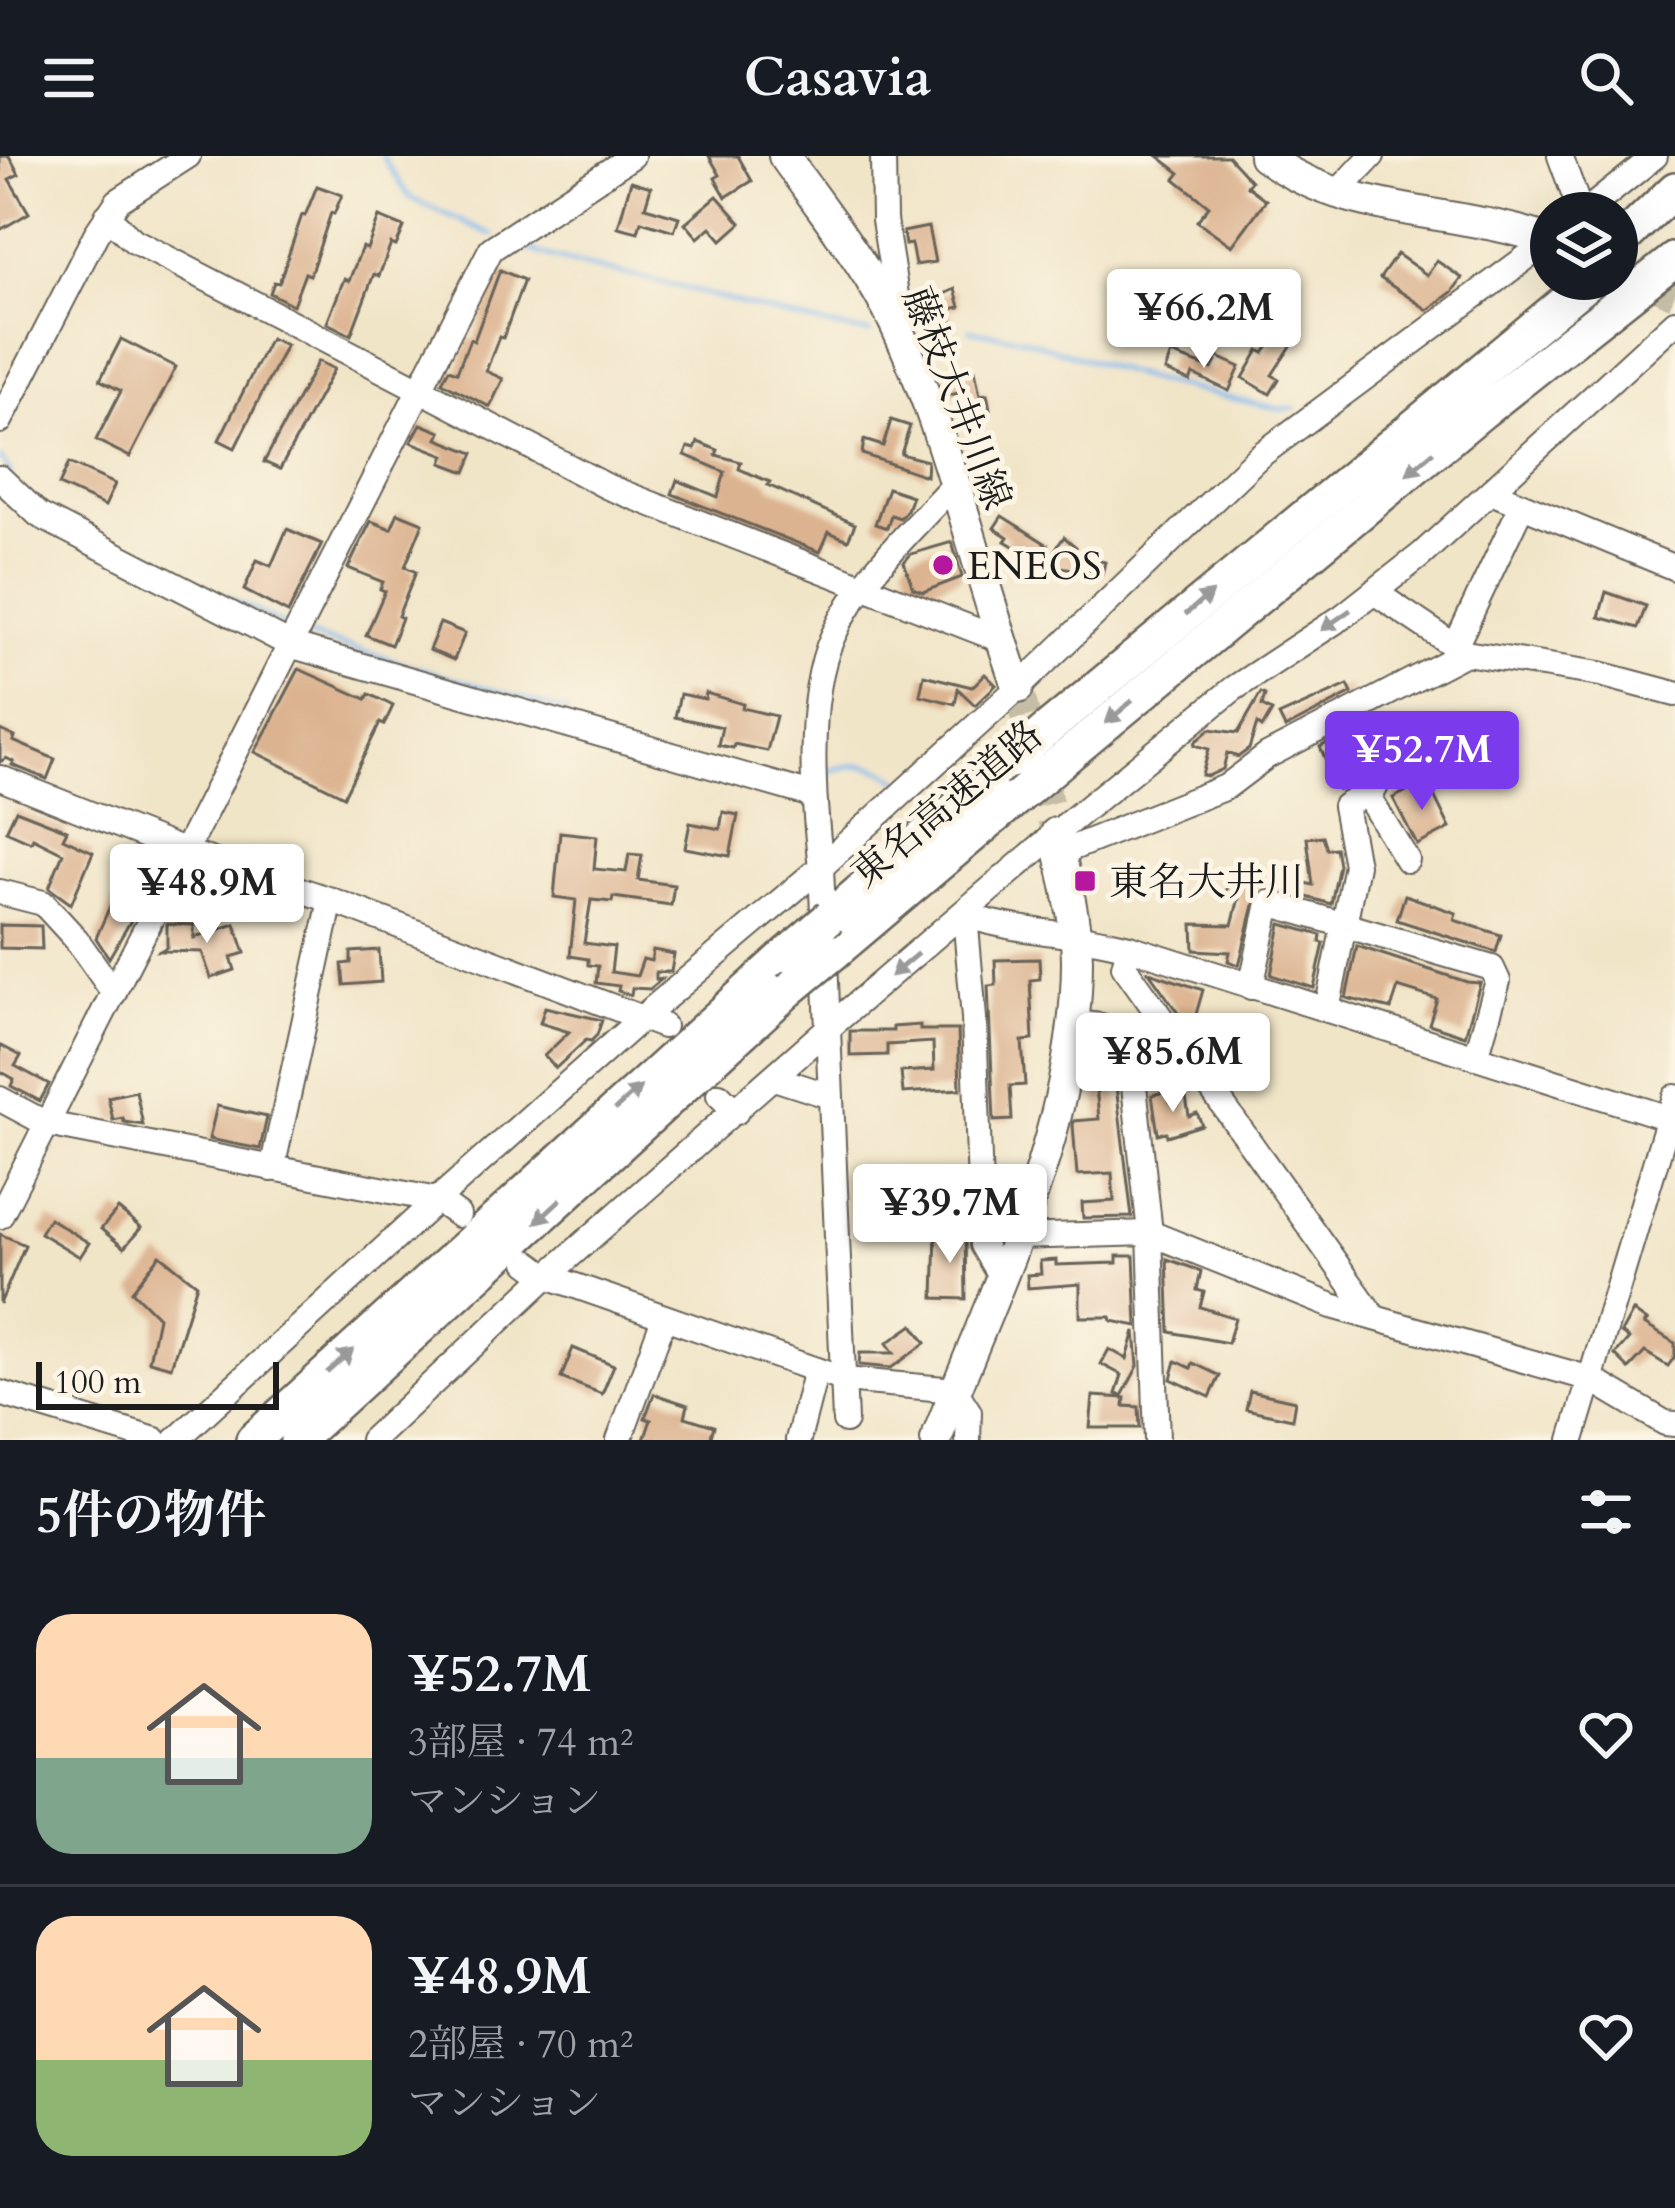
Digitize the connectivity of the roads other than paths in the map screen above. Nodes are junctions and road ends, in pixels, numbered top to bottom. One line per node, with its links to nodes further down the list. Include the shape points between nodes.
1 (188, 156): 14 (street, via 127,193)
2 (632, 156): 29 (street, via 501,241)
3 (784, 156): 20 (main road, 藤枝大井川線)
4 (883, 156): 18 (street)
5 (1264, 156): 12 (main road)
6 (1372, 156): 12 (street)
7 (1560, 156): 10 (street)
8 (1654, 156): 11 (street)
9 (1675, 189): 15 (highway)
10 (1574, 192)
11 (1609, 192)
12 (1336, 193): 16 (main road)
13 (1675, 215): 17 (highway)
14 (106, 217): 28 (street); 29 (street, via 134,241)
15 (1638, 225)
16 (1530, 235)
17 (1638, 244)
18 (889, 253): 20 (street, via 870,263); 27 (street)
19 (1530, 255): 42 (street, via 1258,457)
20 (856, 259): 27 (main road, 藤枝大井川線)
21 (1675, 259): 30 (highway, 東名高速道路)
22 (1675, 275): 30 (highway)
23 (1560, 300): 25 (highway)
24 (1565, 300): 25 (highway, 東名高速道路)
25 (1542, 318): 45 (highway, 東名高速道路, one-way to 25)
26 (1675, 322): 34 (street)
27 (906, 351): 33 (main road, 藤枝大井川線)
28 (10, 377): 31 (street)
29 (419, 391): 37 (street, via 608,487); 40 (street)
30 (1483, 411): 45 (highway, 東名高速道路, one-way to 45)
31 (0, 421)
32 (0, 478): 40 (street, via 39,515)
33 (955, 484): 37 (street); 39 (main road, 藤枝大井川線)
34 (1490, 492): 35 (street); 38 (street)
35 (1522, 505): 36 (street); 41 (street)
36 (1675, 568)
37 (861, 588): 39 (street); 48 (street, via 832,638 822,676)
38 (1374, 592): 41 (street); 49 (street, one-way to 49, via 1233,689)
39 (1001, 640): 42 (main road, 藤枝大井川線)
40 (293, 646): 48 (street); 50 (street)
41 (1460, 650): 43 (street); 44 (street)
42 (1018, 688): 52 (street)
43 (1675, 694)
44 (1341, 719): 47 (street, via 1375,788); 49 (street, via 1226,787)
45 (1055, 744): 89 (highway, 東名高速道路, one-way to 45, bridge, via 830,917 1010,761); 90 (highway, 東名高速道路, one-way to 90, bridge, via 1017,798 789,990)
46 (0, 778): 50 (street)
47 (1366, 794): 51 (street); 56 (street, via 1345,806 1356,865)
48 (812, 796): 52 (street)
49 (1058, 843): 55 (street); 57 (main road)
50 (186, 852): 54 (street); 60 (street)
51 (1407, 860)
52 (821, 867): 62 (street); 64 (street)
53 (0, 892): 60 (street, via 43,903)
54 (331, 900): 62 (street); 71 (street)
55 (965, 915): 57 (street); 64 (street, one-way to 64); 77 (street, via 982,1246)
56 (1345, 922): 59 (street, via 1269,903); 61 (street); 65 (street, via 1492,968 1498,982)
57 (1076, 936): 58 (street); 63 (main road)
58 (1129, 947): 59 (street); 78 (street, via 1124,966)
59 (1251, 987): 61 (street)
60 (114, 993): 70 (street)
61 (1327, 1010): 65 (street)
62 (653, 1021): 72 (street)
63 (1075, 1023): 74 (street, via 1125,1037); 75 (main road, via 1066,1080)
64 (826, 1030): 66 (street); 67 (street)
65 (1476, 1057): 69 (street)
66 (774, 1078): 67 (street); 76 (street, via 728,1104)
67 (830, 1096): 82 (street)
68 (0, 1099): 70 (street)
69 (1673, 1111): 81 (street)
70 (47, 1124): 71 (street); 73 (street)
71 (272, 1169): 72 (street)
72 (447, 1207): 88 (street)
73 (0, 1216)
74 (1150, 1233): 75 (street); 78 (street); 96 (street)
75 (1015, 1237): 77 (main road)
76 (537, 1269): 79 (street); 91 (street)
77 (1000, 1276): 83 (main road)
78 (1374, 1317): 81 (street)
79 (664, 1318): 80 (street); 92 (street)
80 (816, 1370): 82 (street); 93 (street)
81 (1591, 1378): 86 (street); 97 (street)
82 (845, 1380): 83 (street); 85 (street)
83 (955, 1390): 94 (main road); 95 (street, via 969,1412)
84 (0, 1393): 87 (street)
85 (845, 1421)
86 (1675, 1424)
87 (155, 1440)
88 (176, 1440)
89 (253, 1440)
90 (297, 1440)
91 (372, 1440)
92 (619, 1440)
93 (798, 1440)
94 (936, 1440)
95 (968, 1440)
96 (1157, 1440)
97 (1572, 1440)

